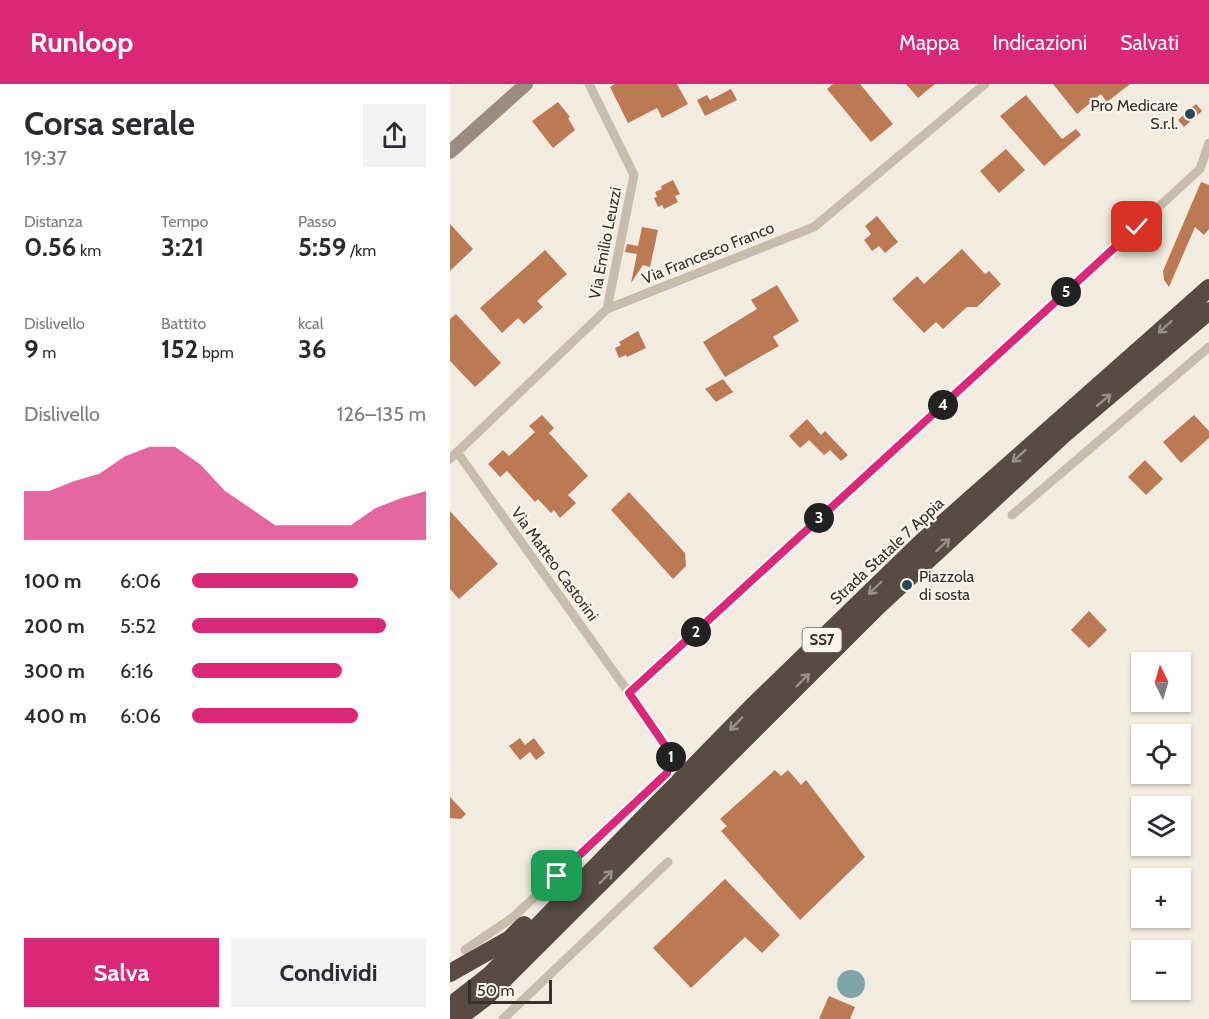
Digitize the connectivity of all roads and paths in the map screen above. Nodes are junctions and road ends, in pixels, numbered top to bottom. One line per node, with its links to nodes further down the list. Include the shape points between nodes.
1 (526, 84): 5 (street)
2 (589, 84): 7 (street, Via Emilio Leuzzi, via 634,175)
3 (985, 84): 7 (street, Via Francesco Franco, via 814,227)
4 (1209, 143): 12 (street, via 1200,169)
5 (450, 152)
6 (1209, 288): 13 (highway, Strada Statale 7 Appia / SS7, one-way to 13, via 922,542)
7 (607, 309): 10 (street, Via Francesco Franco)
8 (1209, 310): 18 (highway, Strada Statale 7 Appia / SS7, one-way to 8, via 486,997 877,607 1063,435)
9 (1209, 347): 11 (street)
10 (454, 456): 12 (street, Via Matteo Castorini)
11 (1012, 515)
12 (629, 693): 15 (street, Via Matteo Castorini, via 671,754 667,773 512,918)
13 (642, 820): 16 (highway, via 510,939); 17 (highway, Strada Statale 7 Appia / SS7, via 489,976)
14 (668, 862): 19 (street)
15 (465, 950)
16 (450, 973)
17 (450, 1006)
18 (457, 1019)
19 (502, 1019)

